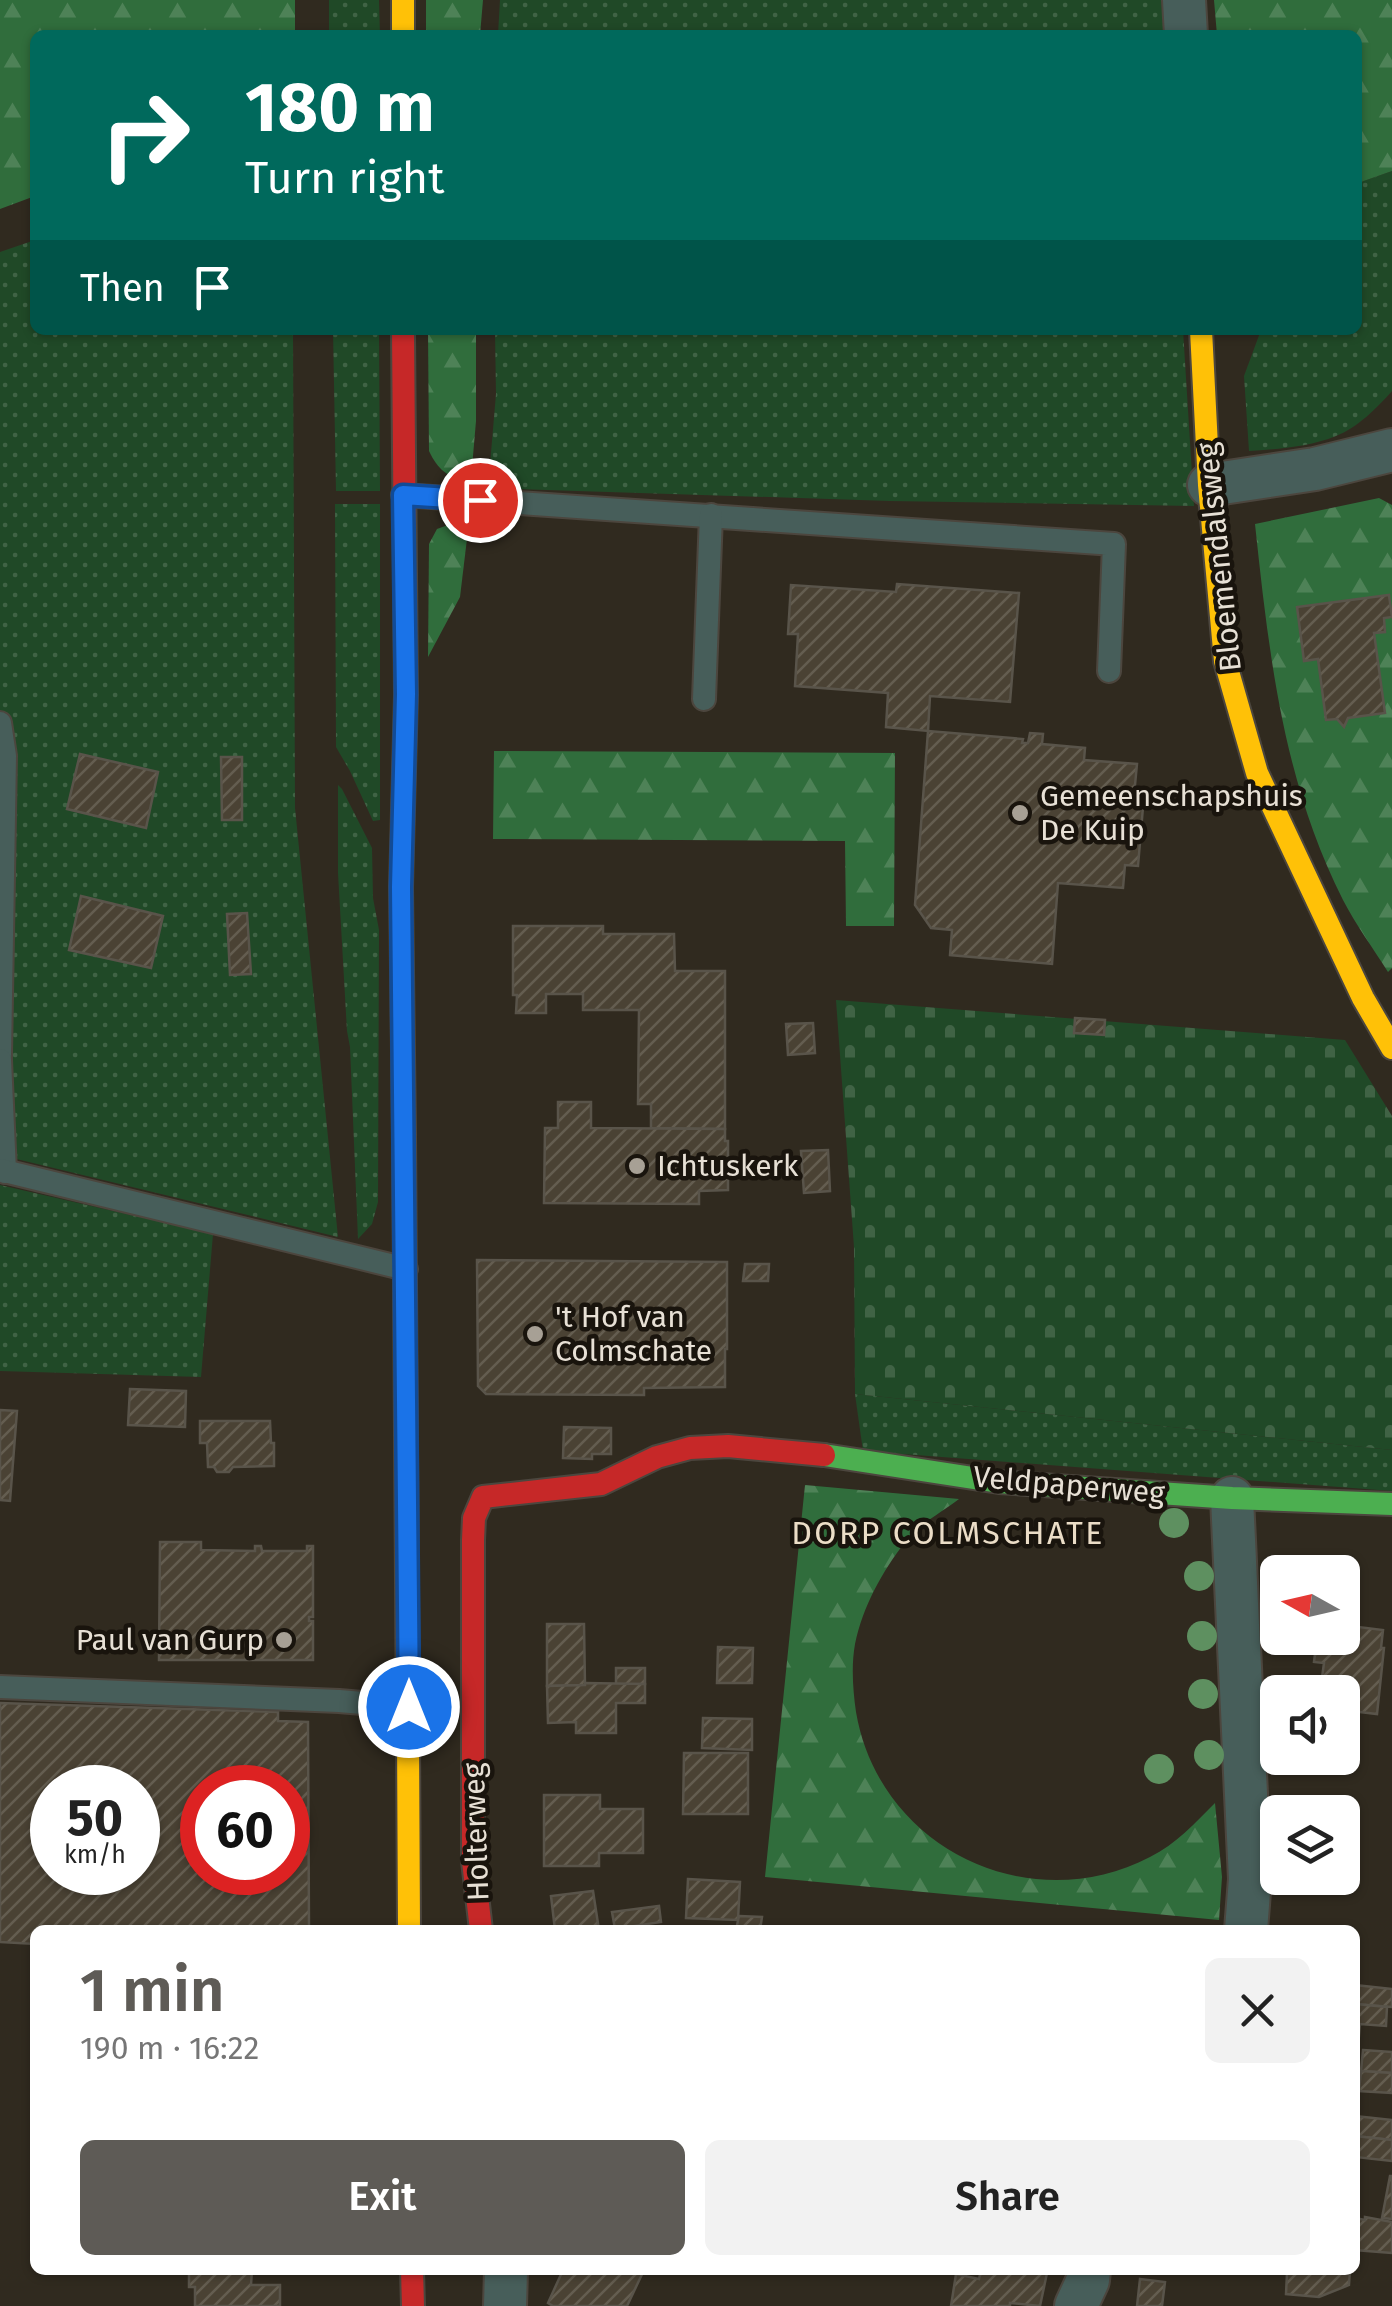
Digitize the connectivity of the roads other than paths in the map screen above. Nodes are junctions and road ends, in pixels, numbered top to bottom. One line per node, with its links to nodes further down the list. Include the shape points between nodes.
1 (402, 0): 3 (street)
2 (1184, 0): 4 (street)
3 (402, 30)
4 (1186, 30)
5 (403, 335): 9 (street)
6 (1201, 335): 8 (street, Bloemendalsweg)
7 (1392, 450): 8 (street)
8 (1208, 485): 14 (street, Bloemendalsweg, via 1225,661 1257,773)
9 (403, 495): 10 (lane); 18 (street)
10 (711, 515): 11 (lane, via 1114,544); 12 (lane)
11 (1108, 671)
12 (704, 698)
13 (0, 723): 16 (lane)
14 (1378, 991): 15 (street, Bloemendalsweg)
15 (1392, 1048)
16 (0, 1058): 17 (lane)
17 (2, 1171): 18 (lane)
18 (406, 1270): 23 (street)
19 (483, 1496): 20 (street, Veldpaperweg, via 601,1484 656,1457 728,1446 999,1482); 25 (street, Holterweg, via 473,1540 472,1861)
20 (1232, 1498): 21 (street, Veldpaperweg); 26 (street, via 1250,1879)
21 (1392, 1504)
22 (0, 1688): 23 (lane)
23 (409, 1707): 24 (street)
24 (409, 1925)
25 (479, 1925)
26 (1246, 1925)
27 (412, 2275): 30 (street)
28 (506, 2275): 31 (street)
29 (1088, 2275): 32 (street)
30 (413, 2306)
31 (505, 2306)
32 (1076, 2306)

